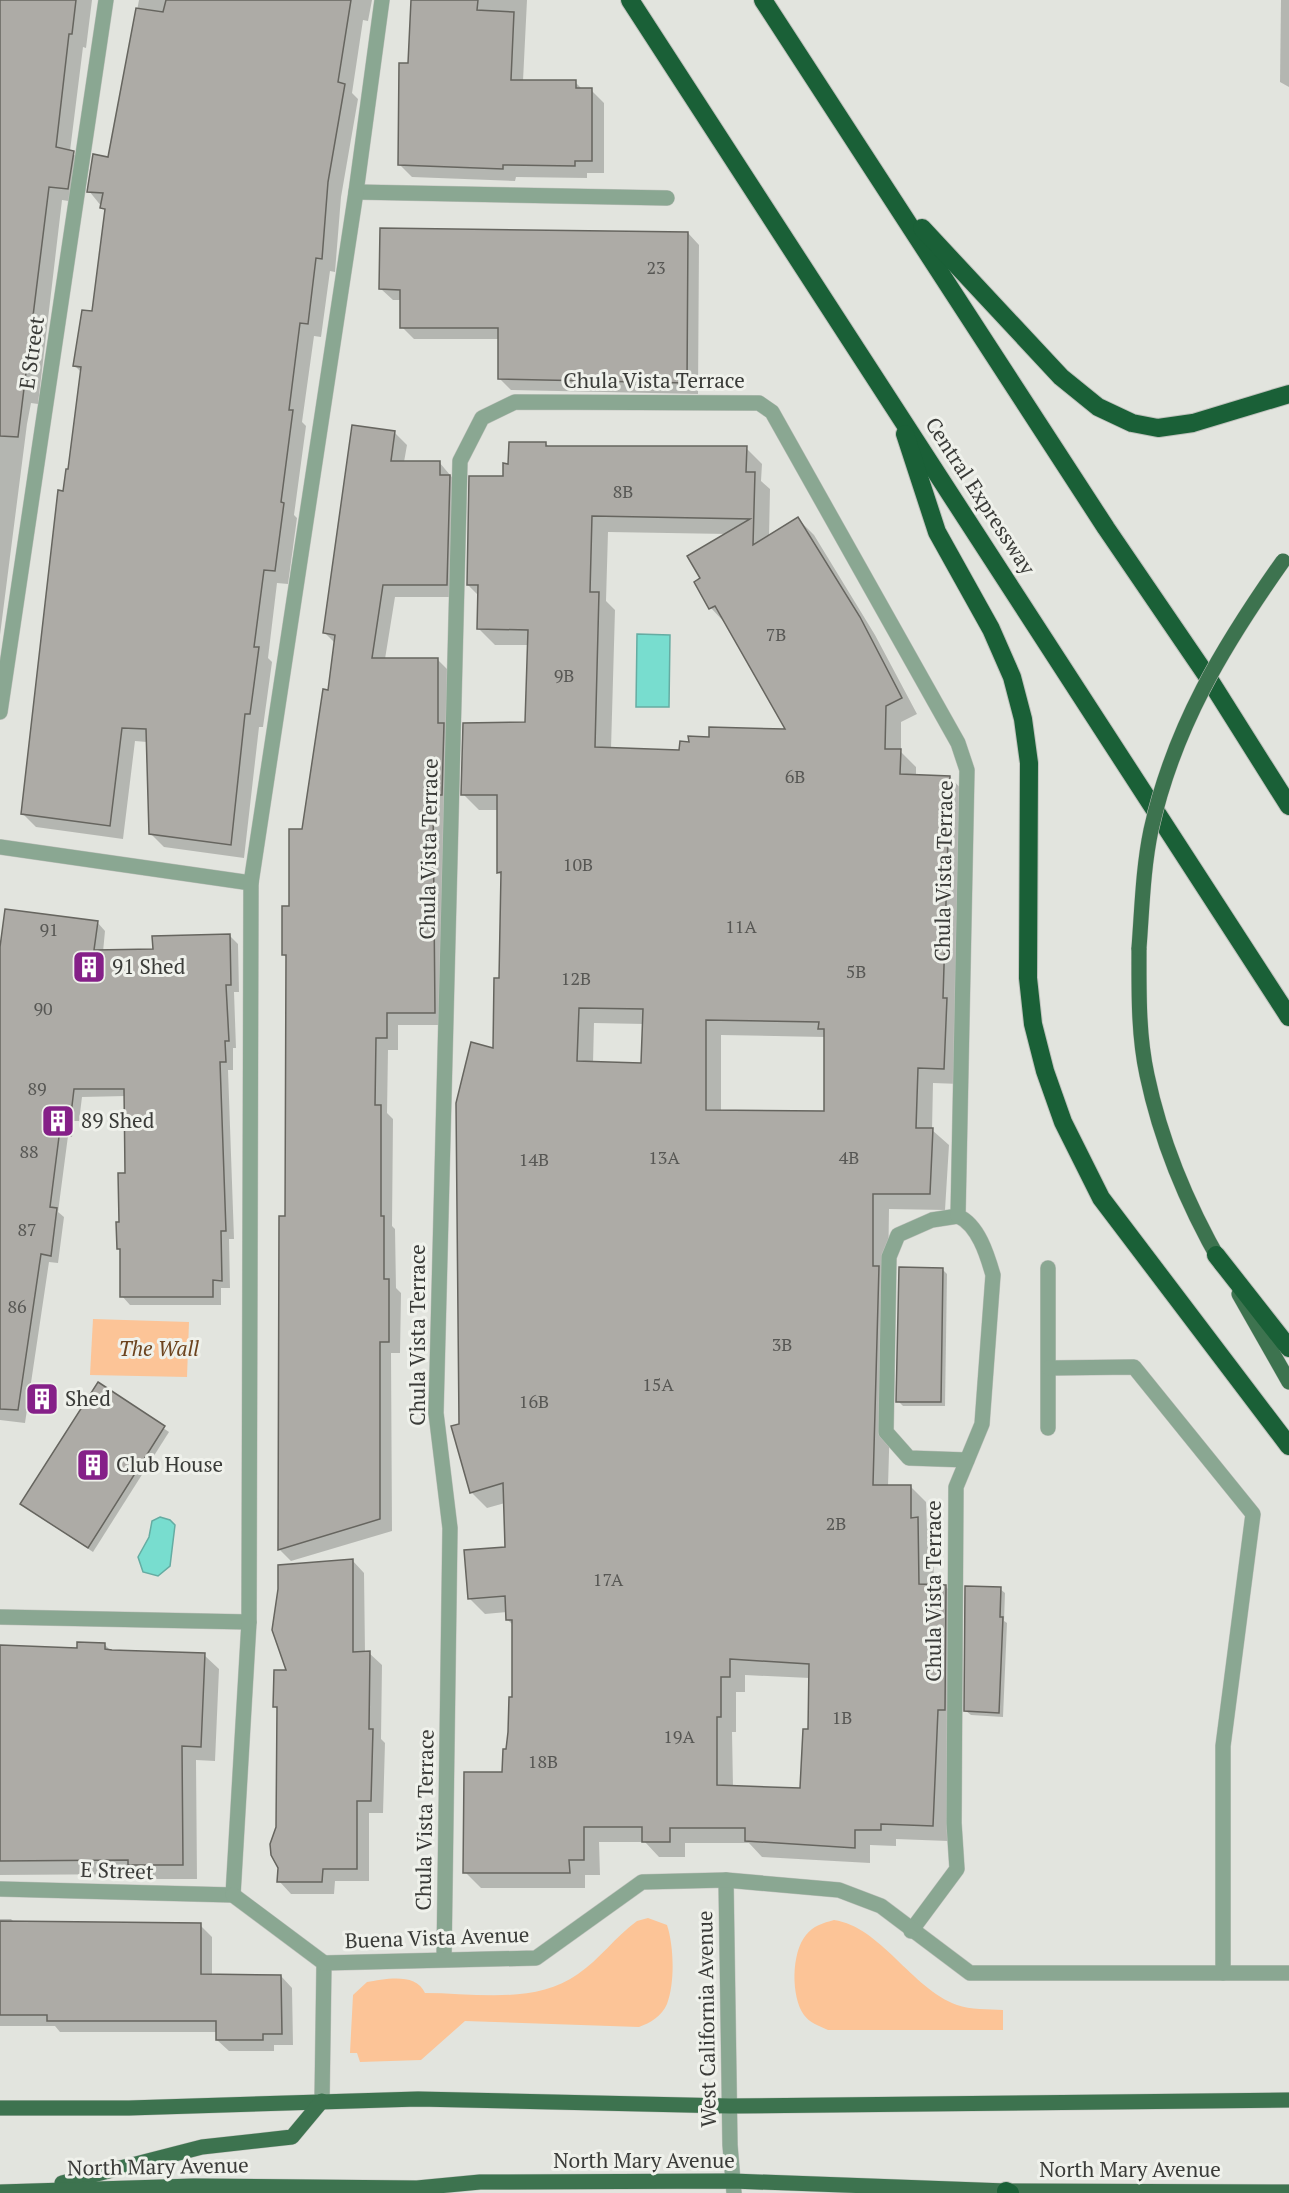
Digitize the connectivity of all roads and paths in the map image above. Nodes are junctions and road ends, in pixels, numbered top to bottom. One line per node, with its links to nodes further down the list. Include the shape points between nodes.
1 (106, 0): 11 (street, E Street)
2 (382, 0): 5 (street)
3 (630, 0): 9 (highway, Central Expressway)
4 (763, 0): 6 (highway)
5 (356, 192): 7 (street); 14 (street)
6 (892, 195): 8 (highway, via 1061,377 1098,407 1132,423 1158,428 1193,423); 12 (highway)
7 (667, 198)
8 (1289, 394)
9 (895, 407): 15 (highway, Central Expressway); 23 (highway, via 937,532 991,629 1012,677 1023,719 1029,763 1028,978 1033,1024 1063,1122 1101,1198)
10 (1286, 559): 17 (main road, bridge, via 1211,671 1169,770 1151,831 1139,948 1139,1005 1147,1074 1167,1151)
11 (0, 712)
12 (1289, 806)
13 (0, 847): 14 (street)
14 (251, 883): 26 (street)
15 (1289, 1017)
16 (958, 1216): 24 (street, Chula Vista Terrace, via 968,1220 986,1251 993,1275 982,1424); 24 (street, via 932,1220 898,1235 889,1257 886,1432 909,1458); 31 (street, Chula Vista Terrace, via 967,770 958,743 771,412 759,403 515,402 482,418 460,461 436,1413 450,1528)
17 (1216, 1255): 19 (highway); 21 (main road)
18 (1048, 1268): 20 (street)
19 (1289, 1348)
20 (1049, 1368): 22 (street); 33 (street, via 1134,1367 1253,1514 1223,1746)
21 (1289, 1382)
22 (1048, 1428)
23 (1289, 1446)
24 (967, 1460): 30 (street, Chula Vista Terrace, via 956,1487 957,1869)
25 (0, 1617): 26 (street)
26 (249, 1622): 29 (street)
27 (726, 1881): 30 (street, Buena Vista Avenue, via 839,1890 881,1906); 31 (street, Buena Vista Avenue, via 642,1882 536,1958); 37 (street, West California Avenue)
28 (0, 1889): 29 (street, E Street)
29 (233, 1895): 32 (street, Buena Vista Avenue)
30 (911, 1931): 33 (street, Buena Vista Avenue, via 970,1973)
31 (444, 1959): 32 (street, Buena Vista Avenue)
32 (324, 1964): 35 (street, Buena Vista Avenue)
33 (1223, 1973): 34 (street, Buena Vista Avenue)
34 (1289, 1973)
35 (322, 2100): 37 (main road); 38 (main road, via 129,2108); 40 (main road, via 292,2137 202,2147)
36 (1289, 2100): 37 (main road)
37 (730, 2106): 39 (street, West California Avenue)
38 (0, 2108)
39 (734, 2187): 40 (main road, North Mary Avenue, via 480,2182 417,2188 194,2186); 42 (main road, North Mary Avenue)
40 (36, 2190): 41 (main road, North Mary Avenue)
41 (0, 2192)
42 (1008, 2192): 43 (main road, North Mary Avenue)
43 (1289, 2192)

